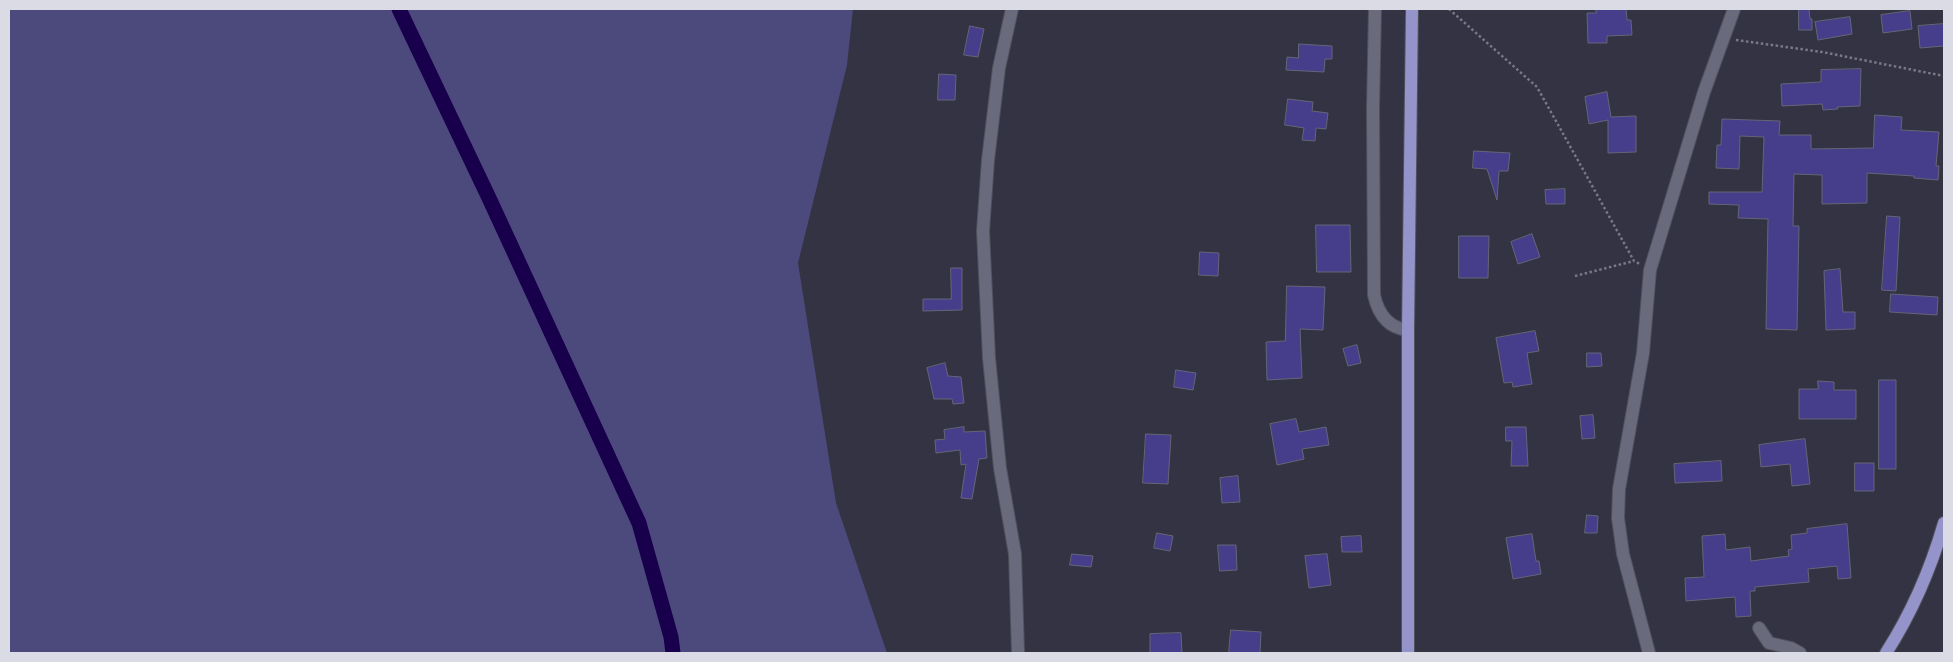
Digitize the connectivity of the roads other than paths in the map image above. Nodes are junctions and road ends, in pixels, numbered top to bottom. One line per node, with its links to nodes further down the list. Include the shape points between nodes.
1 (1012, 9): 8 (street, via 1000,68 982,231 1000,468 1015,554)
2 (1375, 9): 5 (street, via 1374,295 1376,307 1387,322 1399,330)
3 (1412, 9): 5 (main road)
4 (1734, 9): 10 (street, via 1684,152 1650,270 1643,353 1623,461 1618,518 1623,554)
5 (1408, 330): 9 (main road)
6 (1944, 523): 12 (main road, via 1924,579)
7 (1759, 628): 11 (street, via 1769,643)
8 (1018, 653)
9 (1408, 653)
10 (1649, 653)
11 (1800, 653)
12 (1886, 653)

